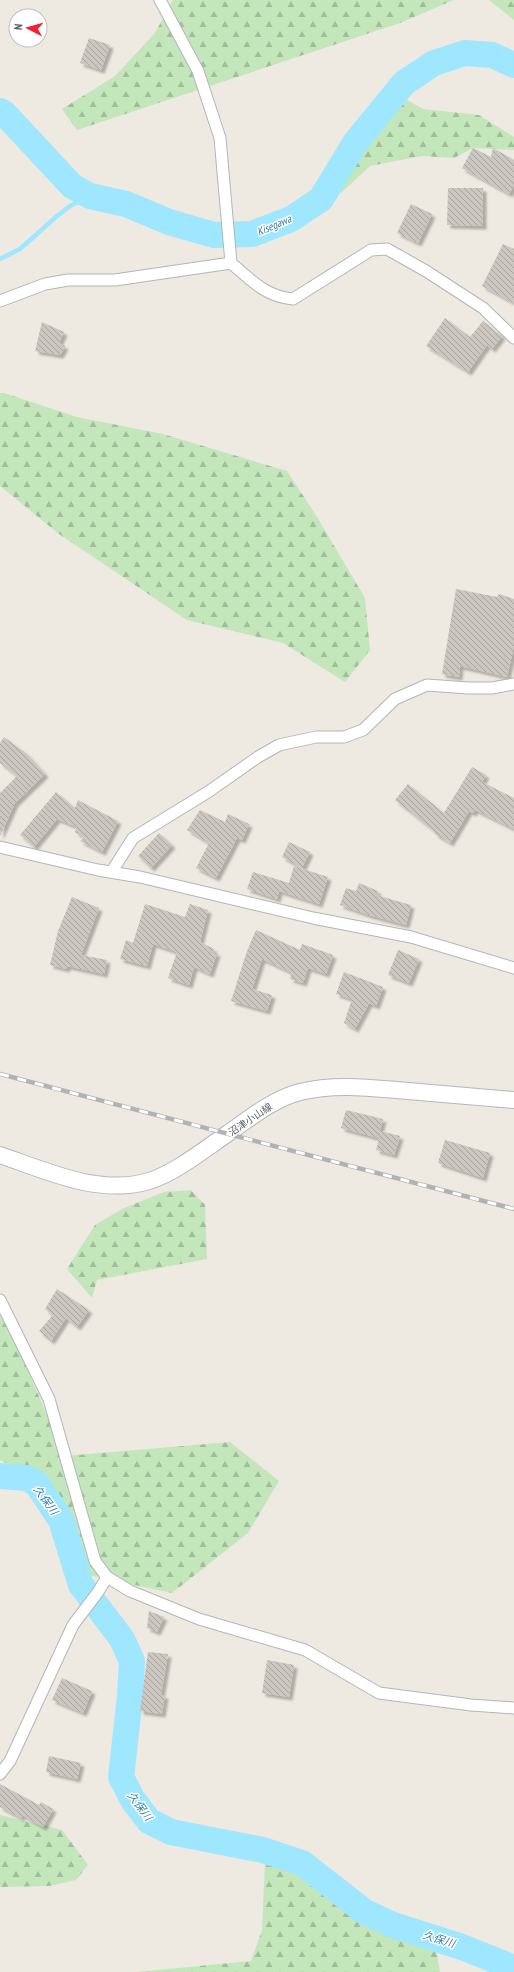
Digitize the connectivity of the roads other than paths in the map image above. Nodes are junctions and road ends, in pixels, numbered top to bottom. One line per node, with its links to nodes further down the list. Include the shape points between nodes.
1 (160, 0): 2 (street, via 198,71 220,138)
2 (231, 259): 3 (street, via 115,280 68,280 45,284); 4 (street, via 257,286 280,298 293,299 371,250 387,249 483,308)
3 (0, 301)
4 (514, 338)
5 (514, 684): 7 (street, via 492,688 427,685 395,699 363,730 344,737 316,737 279,745 133,838)
6 (0, 847): 7 (street)
7 (112, 871): 8 (street, via 313,918 411,937)
8 (514, 968)
9 (514, 1100): 10 (main road, 沼津小山線, via 362,1087 321,1087 272,1103 173,1169 150,1180 130,1185 114,1186 80,1181)
10 (0, 1155)
11 (0, 1300): 12 (street, via 48,1399 95,1561)
12 (106, 1578): 13 (street, via 199,1619 305,1650 379,1693); 14 (street, via 73,1625 10,1761)
13 (514, 1708)
14 (0, 1774)

